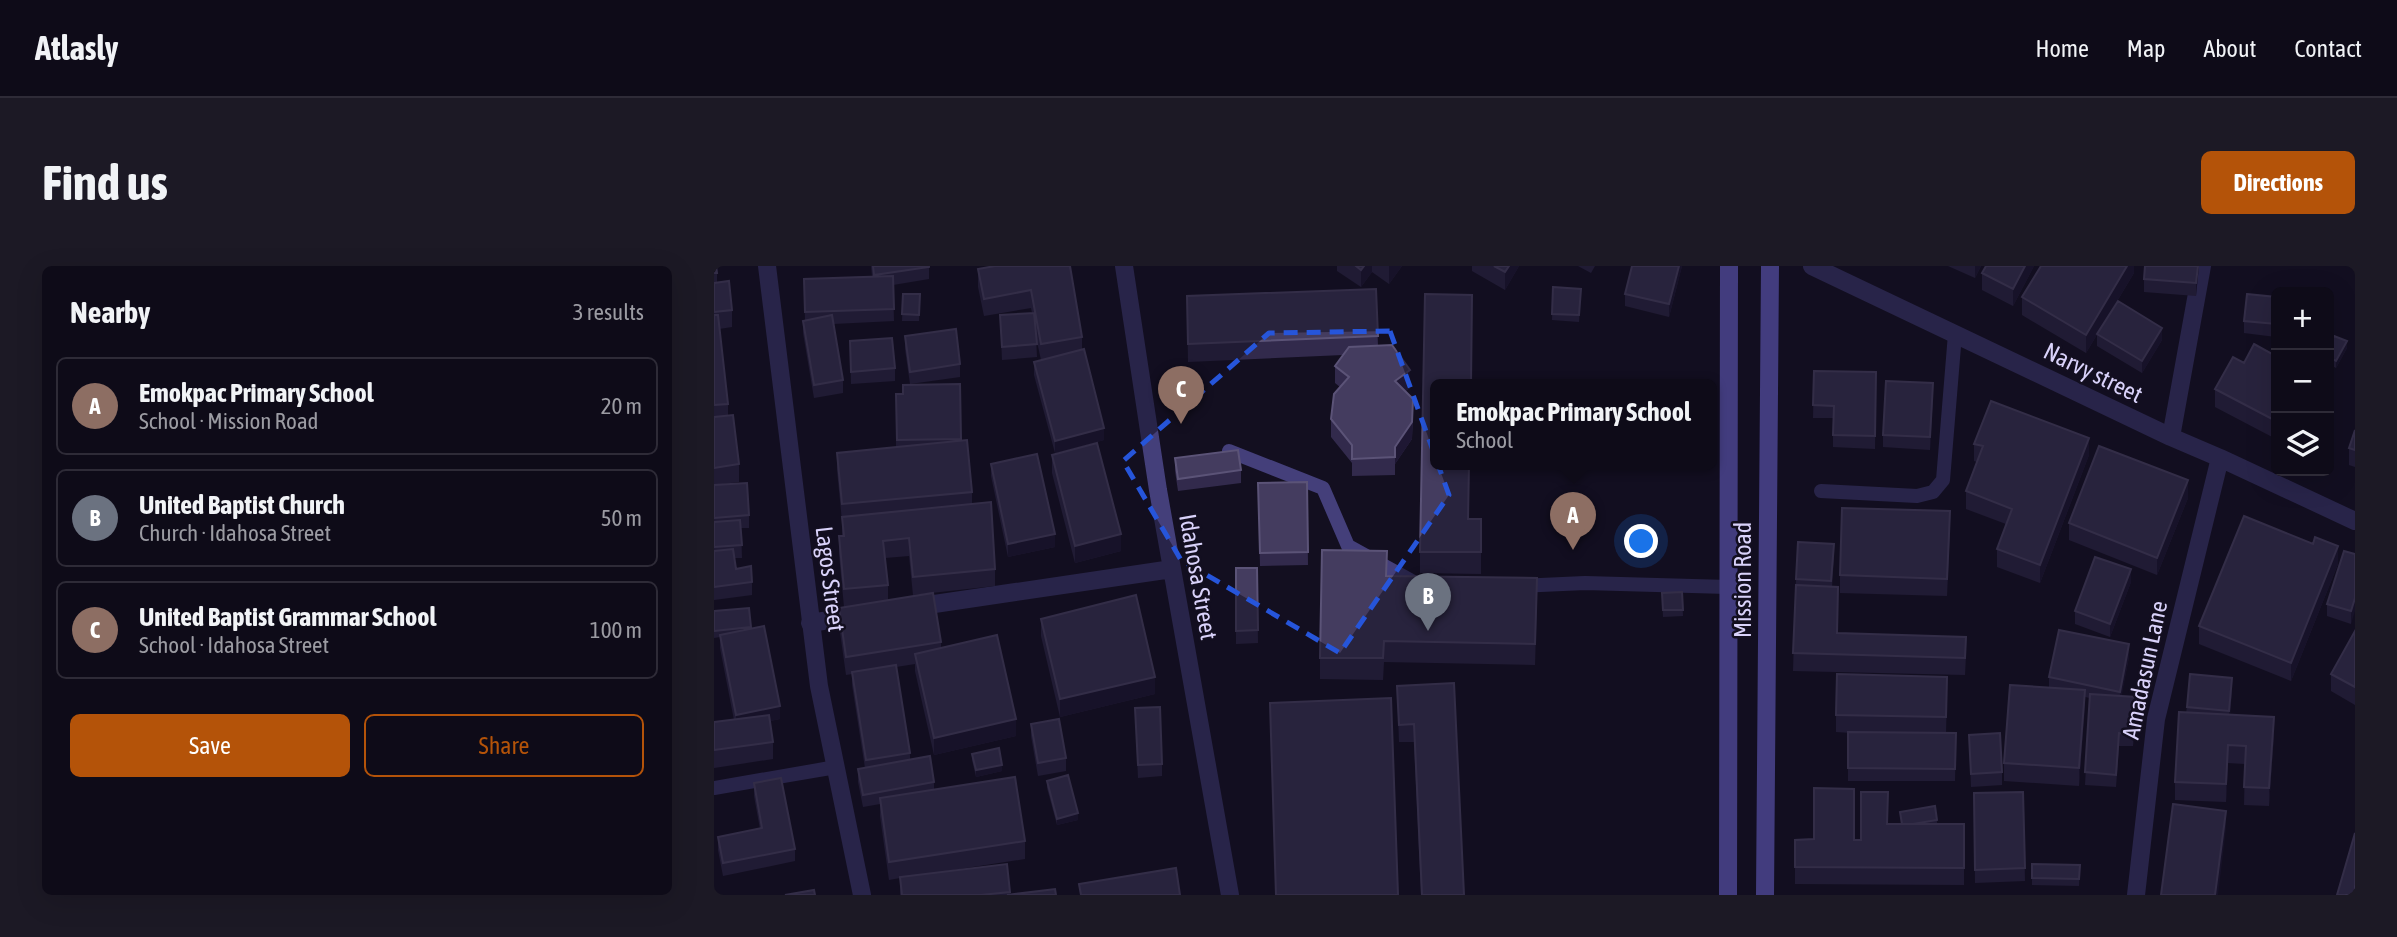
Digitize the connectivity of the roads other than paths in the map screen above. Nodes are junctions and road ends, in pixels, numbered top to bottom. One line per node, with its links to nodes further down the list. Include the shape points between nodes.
1 (767, 266): 17 (street, Lagos Street)
2 (1124, 266): 13 (street, Idahosa Street)
3 (1729, 266): 15 (street, Mission Road)
4 (1770, 266): 23 (street, Mission Road)
5 (1812, 266): 7 (street, Narvy street)
6 (2202, 266): 8 (street)
7 (1955, 334): 8 (street, Narvy street); 11 (lane, via 1943,480 1933,492 1917,496)
8 (2171, 437): 10 (street, Narvy street)
9 (1229, 451): 16 (lane, via 1323,488 1348,546)
10 (2220, 458): 12 (street, Narvy street); 24 (street, Amadasun Lane, via 2156,719)
11 (1821, 491)
12 (2355, 521)
13 (1172, 569): 17 (street); 21 (street, Idahosa Street)
14 (1506, 587): 15 (lane, via 1585,583)
15 (1728, 587): 22 (street, Mission Road)
16 (1428, 590)
17 (810, 623): 18 (street, Lagos Street)
18 (836, 767): 19 (lane); 20 (street, Lagos Street)
19 (714, 788)
20 (862, 895)
21 (1230, 895)
22 (1728, 895)
23 (1765, 895)
24 (2136, 895)

